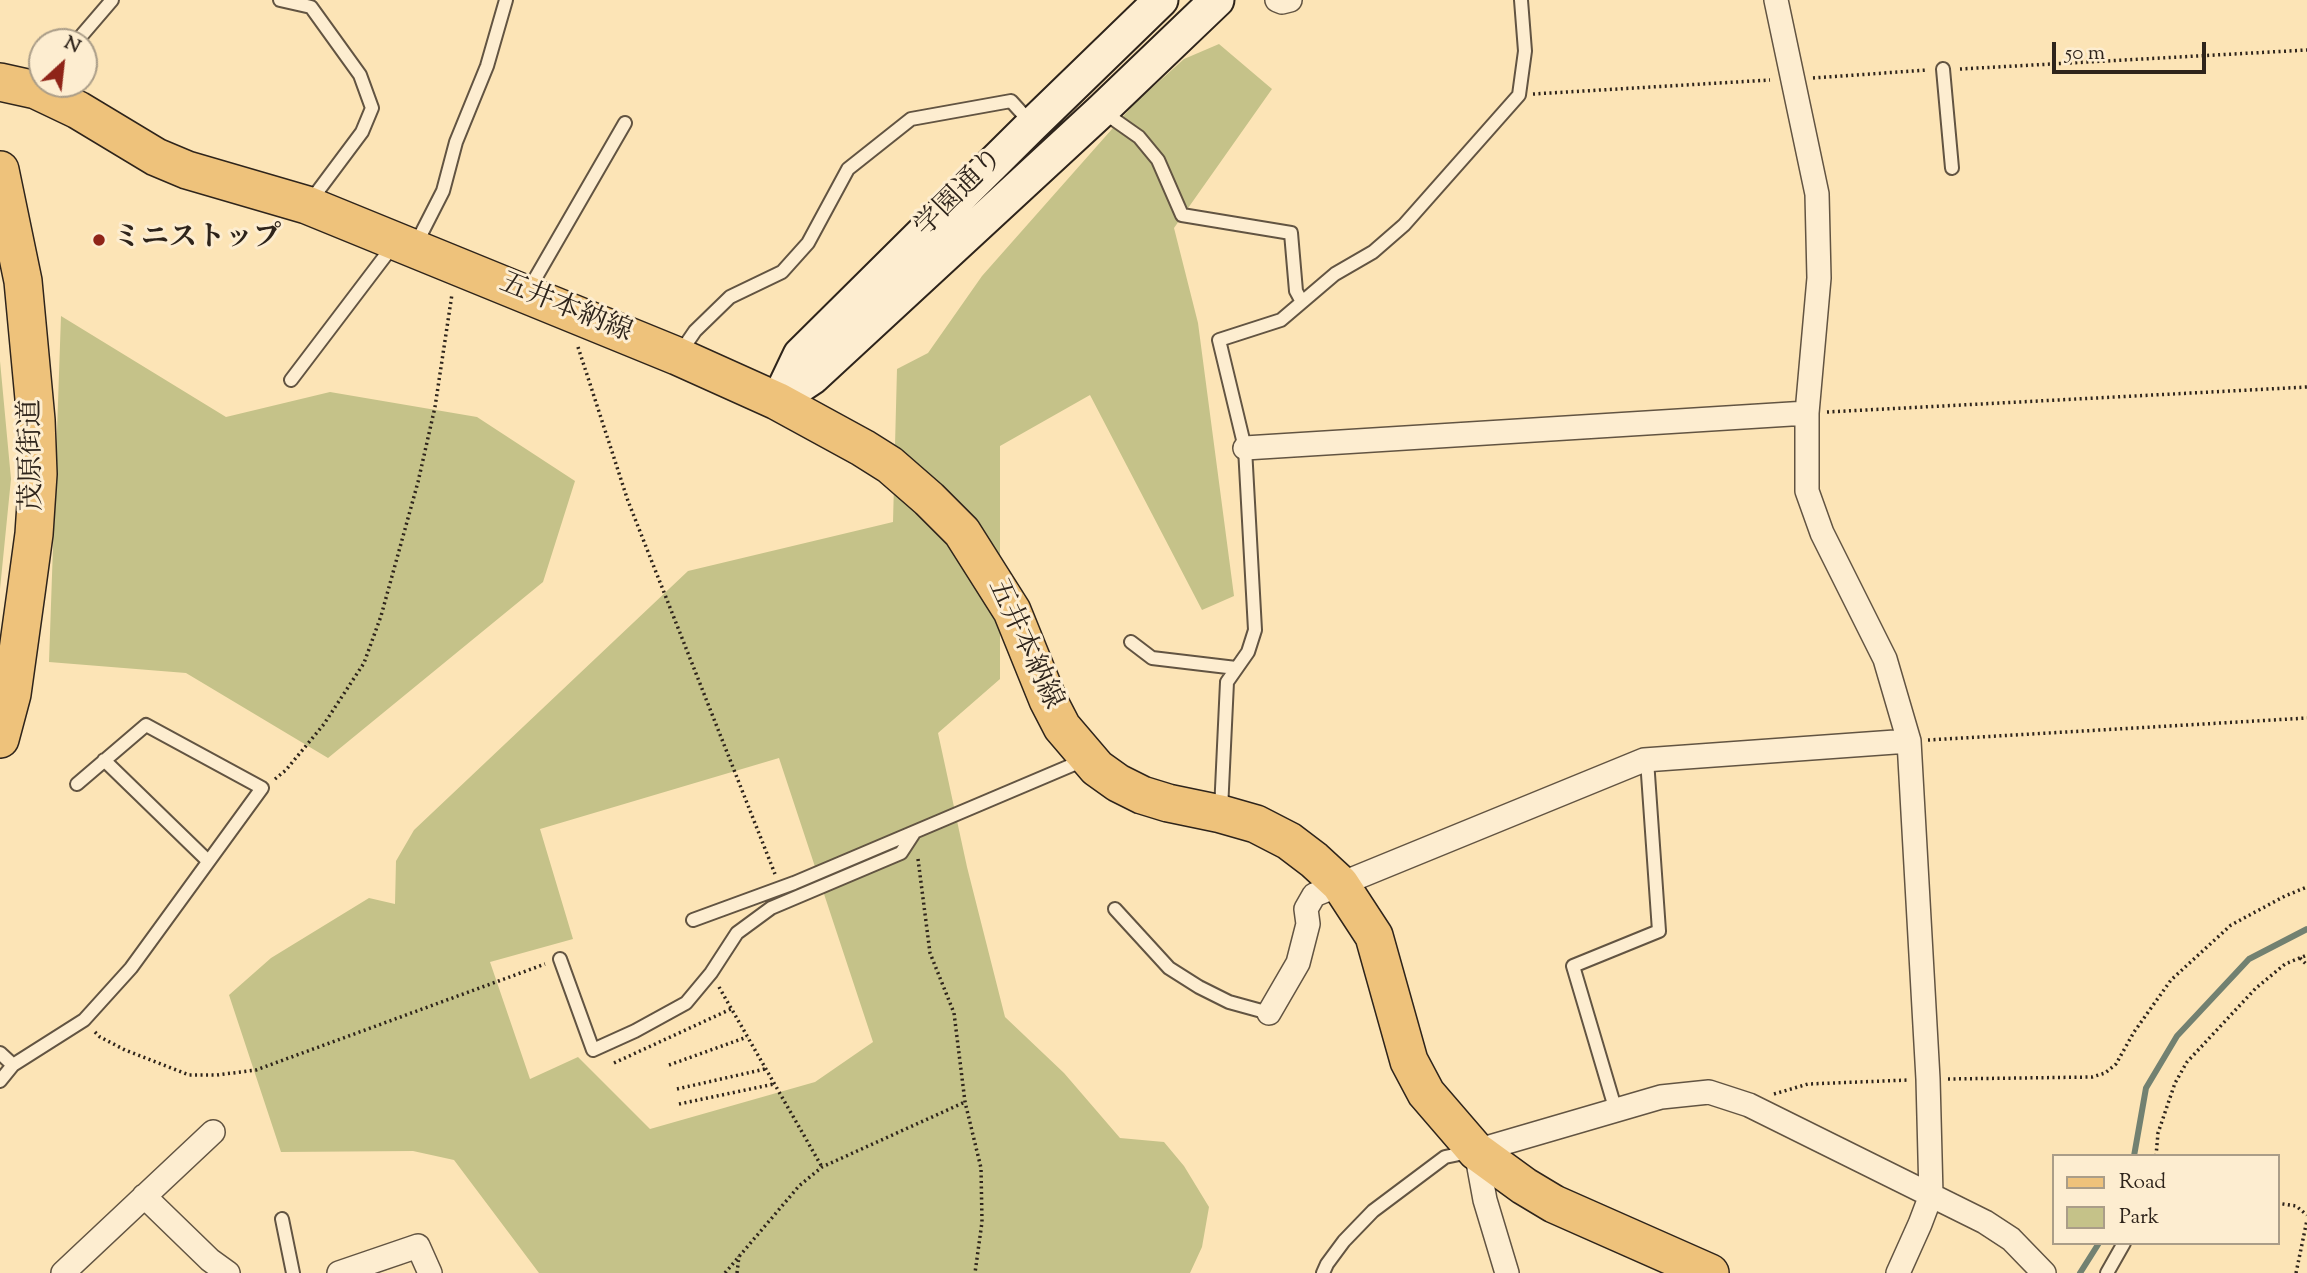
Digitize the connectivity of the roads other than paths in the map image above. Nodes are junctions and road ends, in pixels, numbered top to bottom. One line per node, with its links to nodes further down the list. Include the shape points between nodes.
1 (112, 0): 10 (lane)
2 (280, 0): 20 (lane, via 311,7 360,75 372,108 362,132)
3 (506, 0): 21 (lane, via 443,191)
4 (1161, 0): 17 (street, 学園通り)
5 (1217, 0): 15 (street)
6 (1277, 0): 7 (street)
7 (1290, 0)
8 (1521, 0): 23 (lane, via 1525,51 1519,95 1404,225)
9 (1776, 0): 27 (street, via 1817,194 1819,278)
10 (88, 28)
11 (1943, 69): 18 (lane)
12 (0, 82): 13 (main road, 五井本納線)
13 (28, 86)
14 (58, 98): 20 (main road, 五井本納線, via 156,157)
15 (1102, 110): 23 (lane, via 1139,137 1158,160 1182,215 1291,233 1296,291); 26 (street, via 813,377)
16 (625, 123): 22 (lane)
17 (1032, 125): 24 (lane, via 1011,101 911,119 848,169 808,243 782,272 730,297); 26 (street, 学園通り, via 800,355)
18 (1952, 168)
19 (0, 170): 31 (main road, 茂原街道, via 23,281 38,474 25,606)
20 (307, 205): 21 (main road, 五井本納線)
21 (405, 245): 22 (main road, 五井本納線); 25 (lane)
22 (526, 295): 24 (main road, 五井本納線)
23 (1303, 302): 28 (lane, via 1281,320 1219,340)
24 (677, 356): 26 (main road, 五井本納線)
25 (291, 380)
26 (778, 401): 33 (main road, 五井本納線, via 890,466 962,532 1012,611 1062,727)
27 (1807, 412): 28 (street); 32 (street, via 1807,491 1822,533 1885,659)
28 (1245, 448): 30 (lane, via 1255,630 1248,652)
29 (1131, 642): 30 (lane, via 1152,658)
30 (1236, 668): 37 (lane, via 1227,682)
31 (0, 739)
32 (1909, 741): 35 (street); 51 (street)
33 (1088, 758): 37 (main road, 五井本納線, via 1118,783 1142,795); 38 (lane)
34 (104, 760): 36 (lane); 39 (lane); 39 (lane, via 146,725 262,788)
35 (1647, 760): 40 (street); 48 (lane, via 1659,931 1573,966)
36 (77, 784)
37 (1221, 814): 40 (main road, 五井本納線, via 1256,824 1289,841)
38 (914, 832): 42 (lane, via 781,889); 43 (lane, via 901,853 771,908 737,933 686,1003 593,1050)
39 (208, 862): 46 (lane, via 131,968 84,1020)
40 (1340, 884): 44 (street, via 1314,895 1306,909 1308,924 1298,963); 50 (main road, 五井本納線, via 1374,936 1409,1061 1426,1093)
41 (1115, 909): 44 (lane, via 1169,968 1229,1002)
42 (693, 920)
43 (560, 959)
44 (1269, 1013)
45 (0, 1053): 46 (lane)
46 (13, 1065): 47 (lane)
47 (0, 1081)
48 (1616, 1111): 50 (street); 51 (street, via 1661,1097 1709,1092 1749,1105)
49 (213, 1132): 52 (street)
50 (1476, 1151): 60 (lane, via 1445,1157 1373,1211 1344,1241); 61 (street); 62 (main road, 五井本納線, via 1554,1204)
51 (1931, 1195): 63 (street); 64 (street, via 1985,1222)
52 (144, 1196): 55 (street); 56 (street)
53 (282, 1219): 57 (lane)
54 (2123, 1245): 65 (lane)
55 (63, 1273)
56 (228, 1273)
57 (293, 1273)
58 (339, 1273): 59 (street, via 418,1246)
59 (430, 1273)
60 (1323, 1273)
61 (1507, 1273)
62 (1710, 1273)
63 (1898, 1273)
64 (2044, 1273)
65 (2107, 1273)

